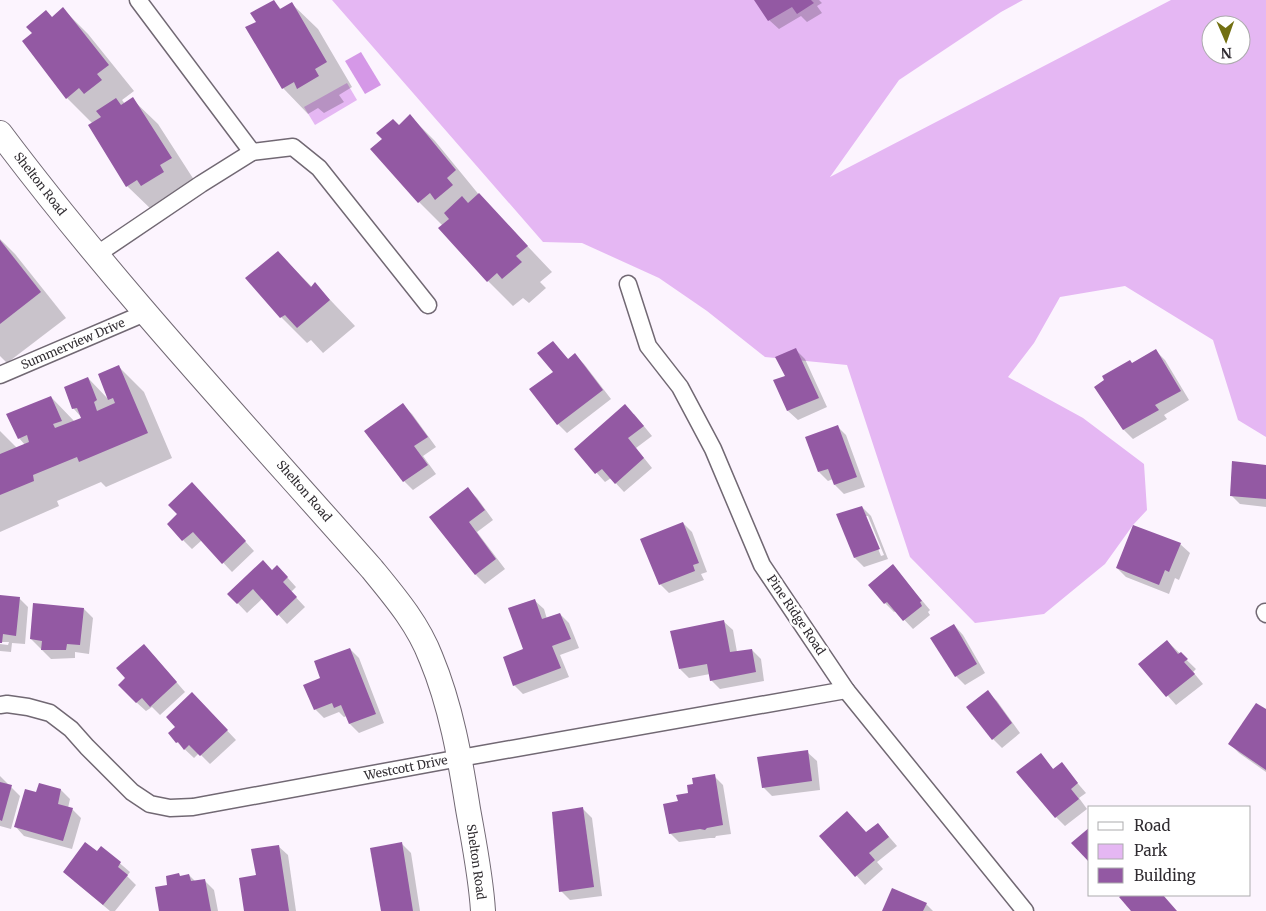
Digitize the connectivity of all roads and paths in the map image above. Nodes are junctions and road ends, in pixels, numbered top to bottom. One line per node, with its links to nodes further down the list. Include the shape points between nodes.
1 (138, 0): 3 (street)
2 (0, 133): 4 (street, Shelton Road)
3 (252, 152): 4 (street); 6 (street, via 293,147 319,168)
4 (96, 255): 7 (street, Shelton Road)
5 (628, 284): 9 (street, Pine Ridge Road, via 648,346 680,387 713,449 762,565)
6 (428, 305)
7 (145, 313): 8 (street, Summerview Drive); 11 (street, Shelton Road, via 405,609 431,657 449,709)
8 (0, 375)
9 (846, 690): 11 (street, Westcott Drive); 13 (street, Pine Ridge Road)
10 (0, 705): 11 (street, Westcott Drive, via 50,713 71,729 132,792 150,804 170,808 193,808)
11 (460, 758): 12 (street, Shelton Road, via 482,885)
12 (483, 911)
13 (1023, 911)

